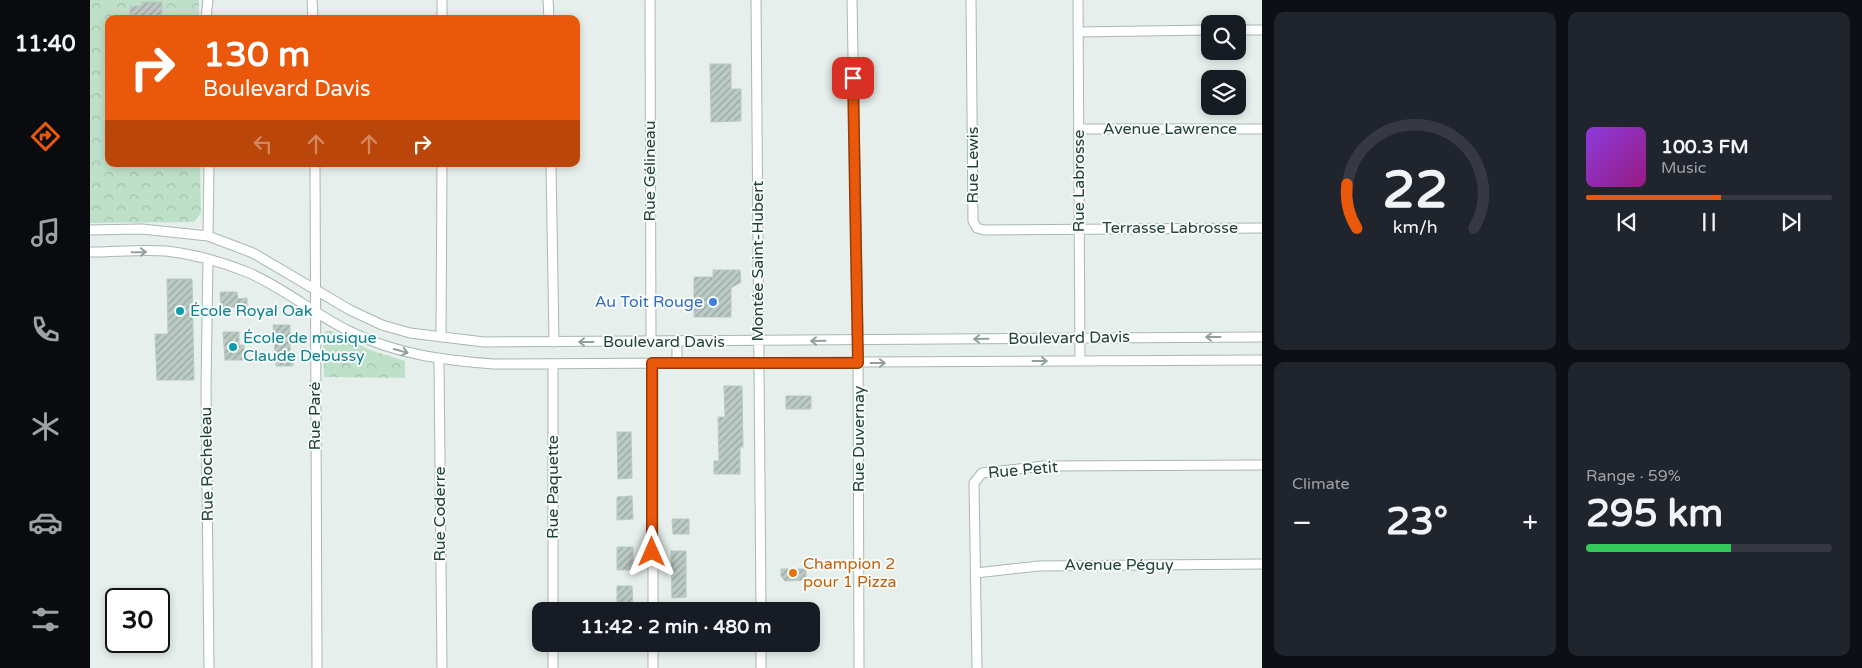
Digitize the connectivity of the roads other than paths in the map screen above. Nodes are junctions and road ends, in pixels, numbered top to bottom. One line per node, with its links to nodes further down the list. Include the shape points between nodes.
1 (208, 0): 12 (street)
2 (312, 0): 13 (street)
3 (432, 0): 4 (street)
4 (442, 0): 5 (street); 14 (street)
5 (446, 0)
6 (548, 0): 15 (street)
7 (650, 0): 40 (street, Rue Gélineau)
8 (756, 0): 38 (street, Montée Saint-Hubert)
9 (852, 0): 37 (street, Rue Duvernay)
10 (972, 0): 26 (street, Rue Lewis, via 973,221 977,228 984,230)
11 (1078, 0): 19 (street, Rue Labrosse)
12 (206, 15)
13 (313, 15)
14 (442, 15)
15 (549, 15)
16 (1201, 30): 19 (street)
17 (1246, 30): 18 (street)
18 (1262, 30)
19 (1078, 32): 20 (street, Rue Labrosse)
20 (1079, 129): 21 (street, Avenue Lawrence); 26 (street, Rue Labrosse)
21 (1262, 129)
22 (209, 167): 29 (street)
23 (314, 167): 32 (street, Rue Paré)
24 (442, 167): 34 (street)
25 (551, 167): 39 (street)
26 (1079, 228): 27 (street, Terrasse Labrosse); 35 (street, Rue Labrosse)
27 (1262, 228)
28 (90, 230): 29 (street, Boulevard Davis, via 142,229)
29 (208, 236): 32 (street, Boulevard Davis, via 253,254)
30 (90, 252): 31 (street, Boulevard Davis, one-way to 31, via 165,251)
31 (208, 259): 33 (street, Boulevard Davis, via 248,272); 59 (street, Rue Rocheleau)
32 (316, 289): 33 (street, Rue Paré); 34 (street, Boulevard Davis, via 382,325 410,333)
33 (315, 312): 42 (street, Boulevard Davis, one-way to 42, via 349,331 399,351); 60 (street, Rue Paré)
34 (441, 336): 39 (street, Boulevard Davis, via 484,342)
35 (1080, 337): 36 (street, Boulevard Davis, one-way to 35); 37 (street, Boulevard Davis, one-way to 37); 44 (street, Rue Labrosse)
36 (1262, 337)
37 (858, 340): 38 (street, Boulevard Davis, one-way to 38); 48 (street, Rue Duvernay)
38 (758, 341): 41 (street, Boulevard Davis); 47 (street, Montée Saint-Hubert)
39 (554, 342): 40 (street, Boulevard Davis, one-way to 39)
40 (651, 342): 41 (street, Boulevard Davis)
41 (677, 342): 46 (street)
42 (439, 360): 49 (street, Boulevard Davis); 61 (street, Rue Coderre)
43 (1262, 360): 44 (street, Boulevard Davis)
44 (1080, 361): 48 (street, Boulevard Davis, one-way to 44)
45 (652, 363): 46 (street, Boulevard Davis); 49 (street, Boulevard Davis); 54 (street)
46 (677, 363): 47 (street, Boulevard Davis)
47 (759, 363): 48 (street, Boulevard Davis); 55 (street, Montée Saint-Hubert)
48 (858, 363): 65 (street, Rue Duvernay)
49 (553, 364): 53 (street, Rue Paquette)
50 (1262, 465): 52 (street, Rue Petit, via 1044,466 982,473 974,483)
51 (1262, 564): 52 (street, Avenue Péguy, via 1039,566)
52 (976, 573): 66 (street, Rue Petit)
53 (553, 602)
54 (652, 602)
55 (761, 602)
56 (553, 652): 62 (street)
57 (652, 652): 63 (street)
58 (761, 652): 64 (street)
59 (209, 668)
60 (317, 668)
61 (442, 668)
62 (553, 668)
63 (652, 668)
64 (761, 668)
65 (859, 668)
66 (977, 668)

